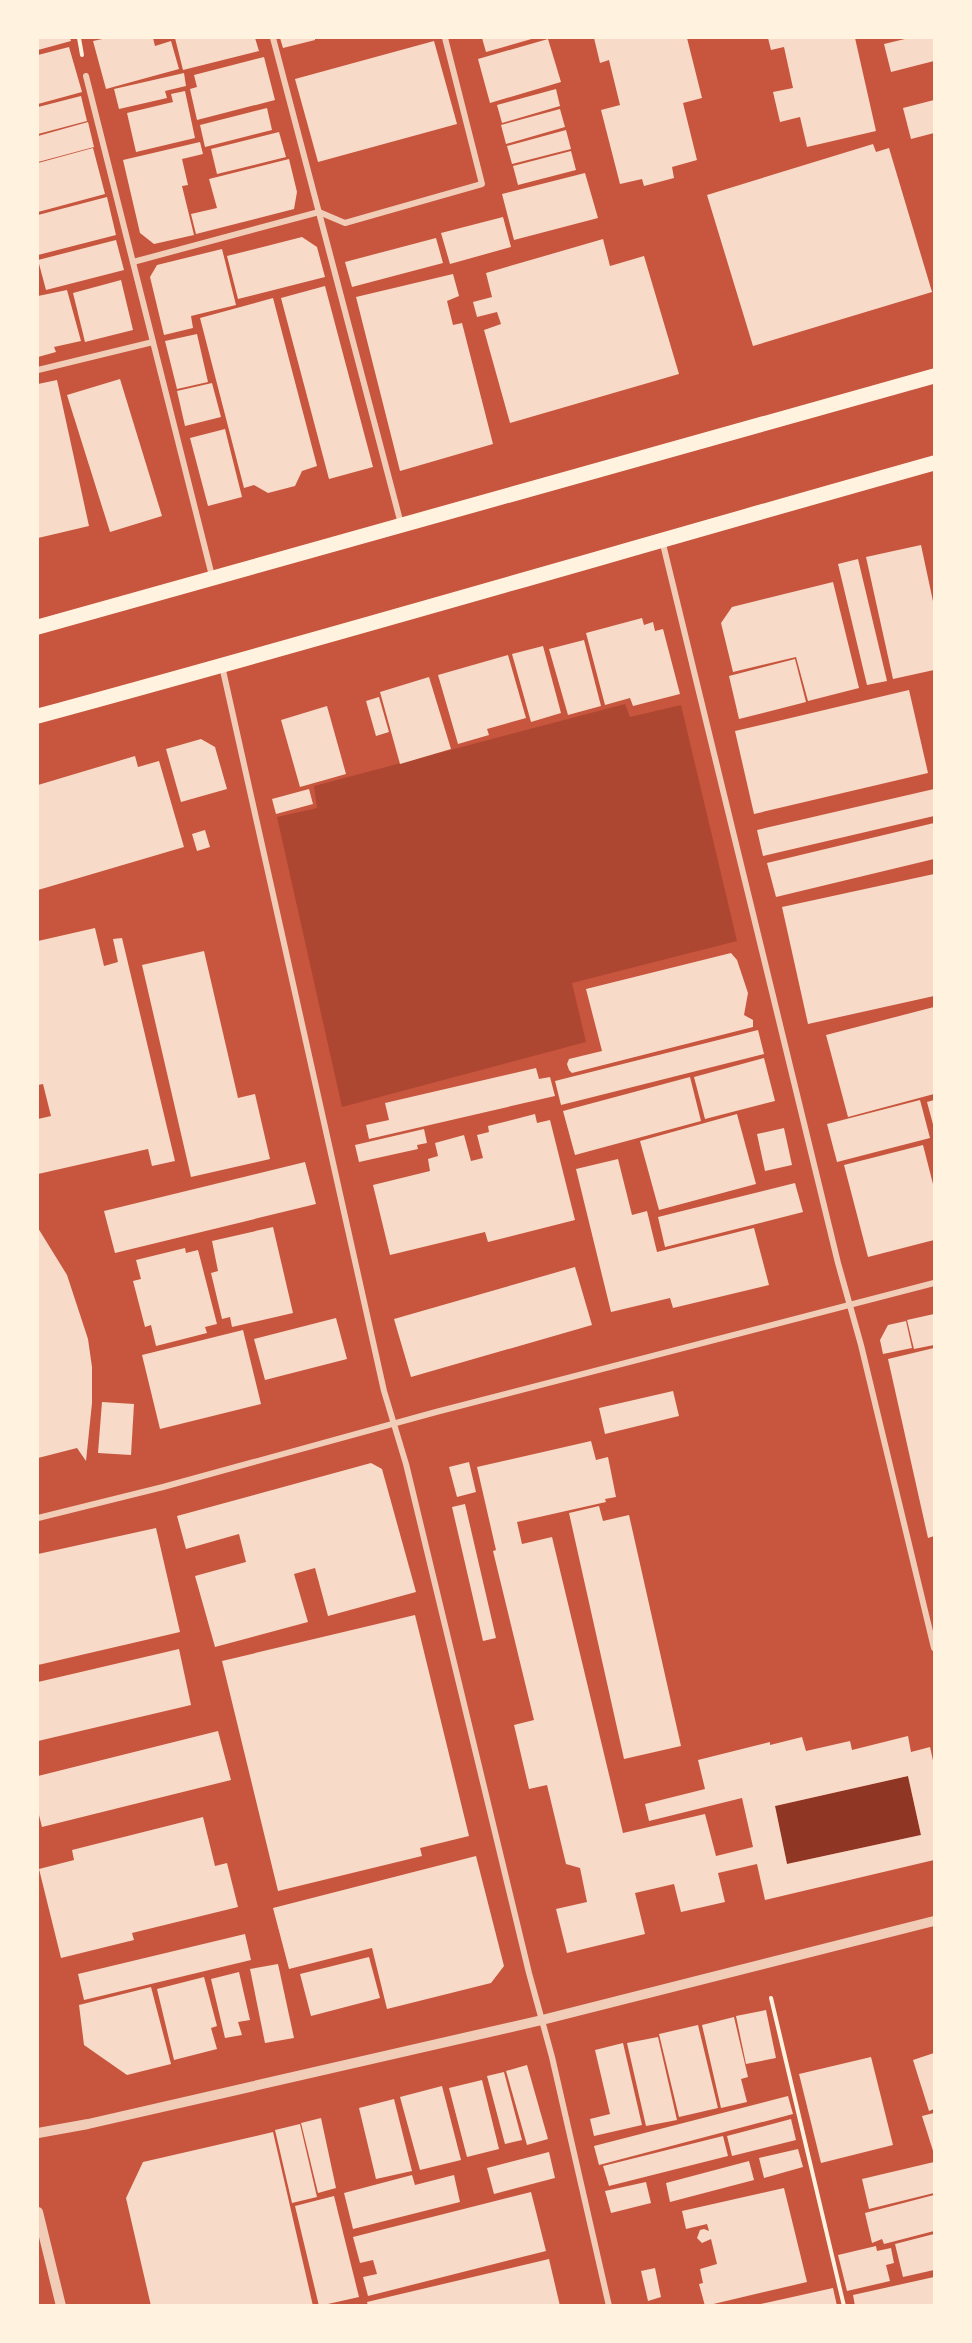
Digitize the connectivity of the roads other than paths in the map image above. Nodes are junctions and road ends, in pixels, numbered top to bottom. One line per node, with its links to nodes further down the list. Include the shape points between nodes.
1 (273, 38): 4 (street)
2 (445, 38): 4 (street, via 482,184 345,223)
3 (87, 76): 5 (street)
4 (320, 212): 5 (street); 10 (street)
5 (133, 261): 6 (street)
6 (153, 342): 7 (street); 12 (street)
7 (38, 370)
8 (934, 376): 10 (main road)
9 (934, 463): 11 (main road)
10 (401, 526): 12 (main road)
11 (662, 539): 14 (main road); 17 (street)
12 (212, 576): 13 (main road)
13 (38, 627)
14 (222, 666): 15 (main road); 18 (street, via 381,1380)
15 (38, 716)
16 (934, 1283): 17 (street)
17 (850, 1305): 18 (street); 20 (street)
18 (394, 1423): 19 (street); 22 (street)
19 (38, 1518)
20 (934, 1648)
21 (934, 1921): 22 (street)
22 (542, 2020): 23 (street); 26 (street)
23 (38, 2133)
24 (38, 2212): 25 (street)
25 (61, 2306)
26 (609, 2306)

